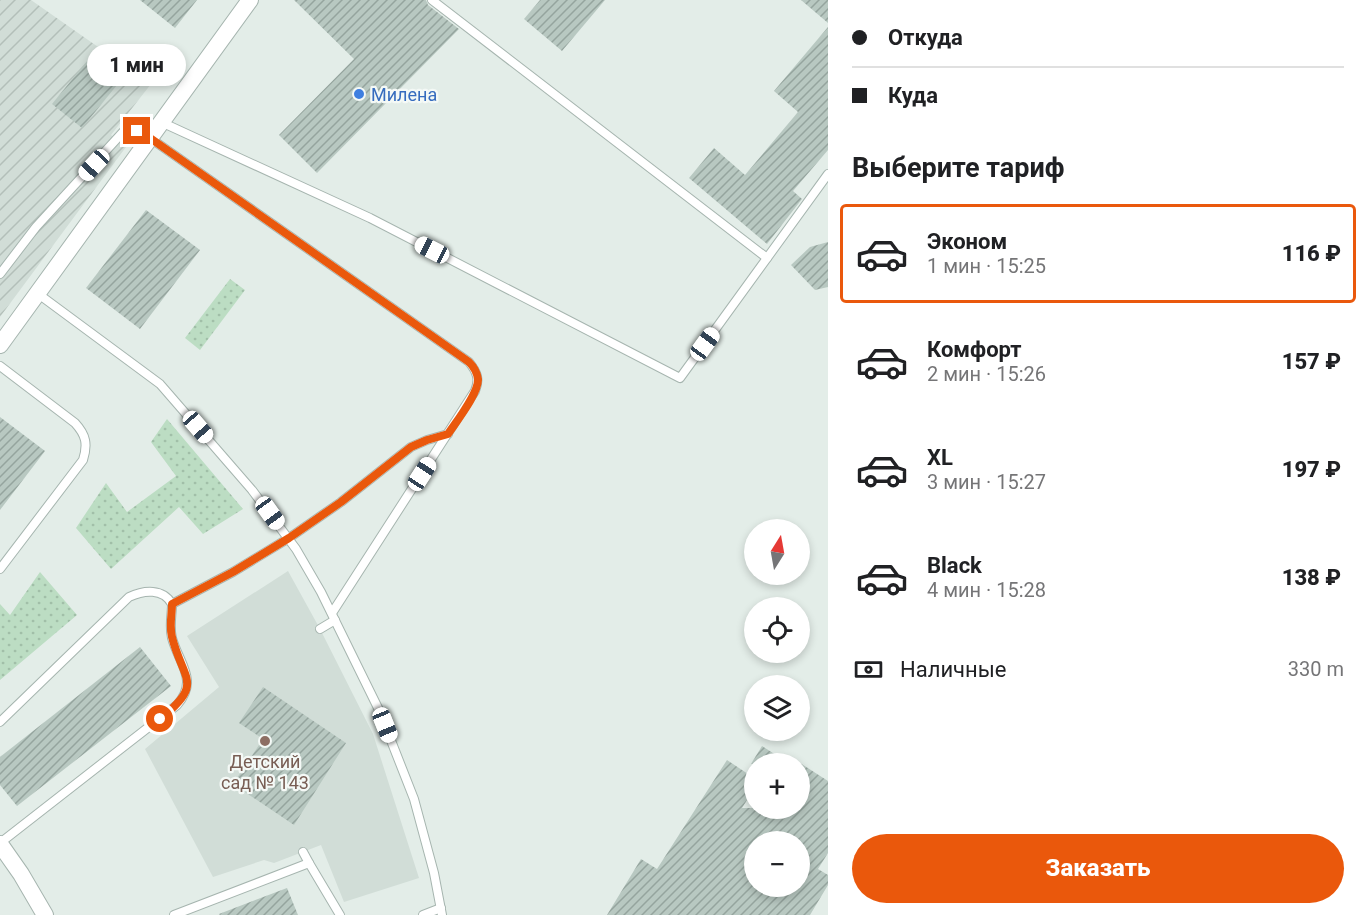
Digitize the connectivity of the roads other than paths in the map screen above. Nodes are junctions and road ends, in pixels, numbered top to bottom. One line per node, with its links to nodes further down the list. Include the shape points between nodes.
1 (250, 0): 3 (street)
2 (432, 0): 6 (lane)
3 (161, 122): 4 (street); 6 (lane, via 370,218 680,378)
4 (150, 138): 7 (lane, via 137,131 123,132 36,227); 8 (street); 11 (lane, via 469,362 475,369 478,385)
5 (828, 174): 6 (lane)
6 (767, 258)
7 (0, 274)
8 (37, 293): 9 (street); 12 (lane, via 160,384)
9 (0, 345)
10 (0, 366): 13 (lane, via 75,423 83,432 86,449 83,460)
11 (448, 434): 12 (lane, via 411,447); 15 (lane)
12 (289, 538): 14 (lane); 15 (lane)
13 (0, 569)
14 (172, 604): 17 (lane, via 162,594 149,592 129,597); 18 (lane, via 171,636 188,681 184,697)
15 (334, 616): 16 (lane); 21 (lane, via 375,699 414,799)
16 (320, 628)
17 (0, 722)
18 (0, 844): 22 (street)
19 (303, 852): 20 (lane)
20 (309, 863): 23 (lane); 24 (lane)
21 (442, 911): 25 (lane)
22 (45, 915)
23 (174, 915)
24 (340, 915)
25 (423, 915)

